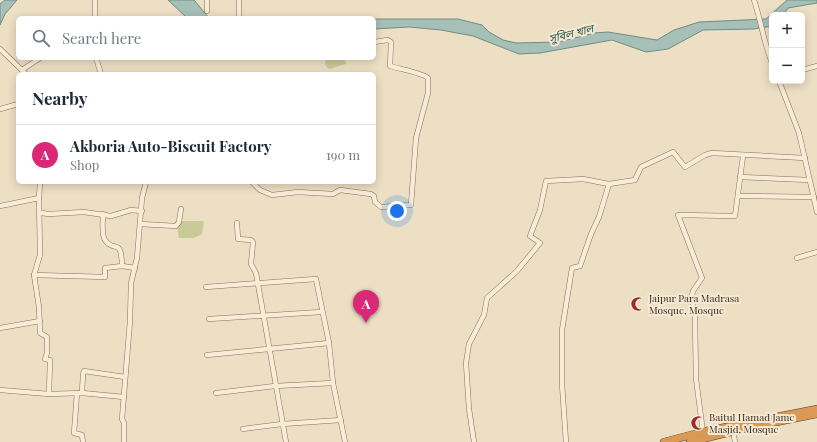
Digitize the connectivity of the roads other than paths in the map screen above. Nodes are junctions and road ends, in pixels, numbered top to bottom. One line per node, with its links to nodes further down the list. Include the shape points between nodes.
1 (207, 0): 5 (street)
2 (239, 0): 7 (street)
3 (754, 0): 10 (street)
4 (95, 3): 6 (street)
5 (207, 11)
6 (94, 16)
7 (239, 16)
8 (376, 42): 26 (street, via 391,42 390,66 428,78 428,93 416,138 411,206 381,206 375,202 372,194 340,190 333,194 298,192 272,195)
9 (0, 49): 15 (street)
10 (769, 56)
11 (38, 60): 15 (street)
12 (97, 60): 16 (street)
13 (817, 66): 14 (street)
14 (805, 69)
15 (24, 72)
16 (100, 72)
17 (780, 84): 21 (street, via 799,133)
18 (16, 105): 19 (street)
19 (0, 109)
20 (743, 156): 21 (street); 22 (street); 27 (street, via 712,153 685,167 673,152 641,167 635,180)
21 (805, 158): 23 (street)
22 (740, 177): 23 (street); 28 (street)
23 (810, 180): 29 (street)
24 (40, 184): 30 (street)
25 (146, 184): 33 (street)
26 (254, 184)
27 (609, 184): 73 (street, via 583,179 546,181 540,210 530,236 540,243 517,271 487,298 484,315 469,344 466,363); 74 (street, via 600,217 580,266 572,268 562,330)
28 (738, 196): 29 (street); 68 (street, via 735,216 678,216 702,278 692,296 696,379)
29 (814, 197): 34 (street)
30 (39, 198): 31 (street); 35 (street)
31 (0, 206)
32 (181, 209): 38 (street, via 176,226)
33 (142, 211): 36 (street, via 131,210 111,216); 38 (street)
34 (817, 212)
35 (40, 213): 36 (street); 43 (street, via 40,256)
36 (103, 214): 41 (street, via 104,238 122,251)
37 (237, 223): 44 (street, via 238,239 253,242 251,264 256,273)
38 (140, 224): 42 (street)
39 (817, 252): 40 (street)
40 (797, 258)
41 (122, 266): 42 (street); 43 (street, via 104,268 105,277)
42 (135, 268): 54 (street, via 130,283 130,321)
43 (34, 275): 49 (street)
44 (256, 284): 45 (street); 46 (street, via 316,279); 47 (street)
45 (206, 287)
46 (321, 312): 47 (street); 51 (street)
47 (262, 315): 48 (street); 52 (street)
48 (209, 319)
49 (40, 321): 50 (street); 60 (street, via 41,334 47,337 45,359 50,360)
50 (0, 328)
51 (329, 344): 52 (street); 55 (street)
52 (268, 349): 53 (street); 56 (street)
53 (207, 355)
54 (125, 377): 58 (street, via 84,371); 61 (street)
55 (333, 383): 56 (street); 64 (street)
56 (275, 386): 59 (street); 65 (street)
57 (0, 390): 60 (street)
58 (80, 393): 60 (street); 61 (street); 69 (street, via 74,433 82,435)
59 (216, 393)
60 (49, 394)
61 (124, 397): 70 (street)
62 (817, 409): 68 (highway)
63 (817, 414): 67 (highway)
64 (341, 420): 65 (street); 72 (street)
65 (282, 424): 66 (street); 71 (street)
66 (243, 429)
67 (733, 431): 76 (highway); 77 (street)
68 (703, 432): 75 (highway)
69 (83, 442)
70 (124, 442)
71 (286, 442)
72 (345, 442)
73 (474, 442)
74 (566, 442)
75 (664, 442)
76 (690, 442)
77 (736, 442)

